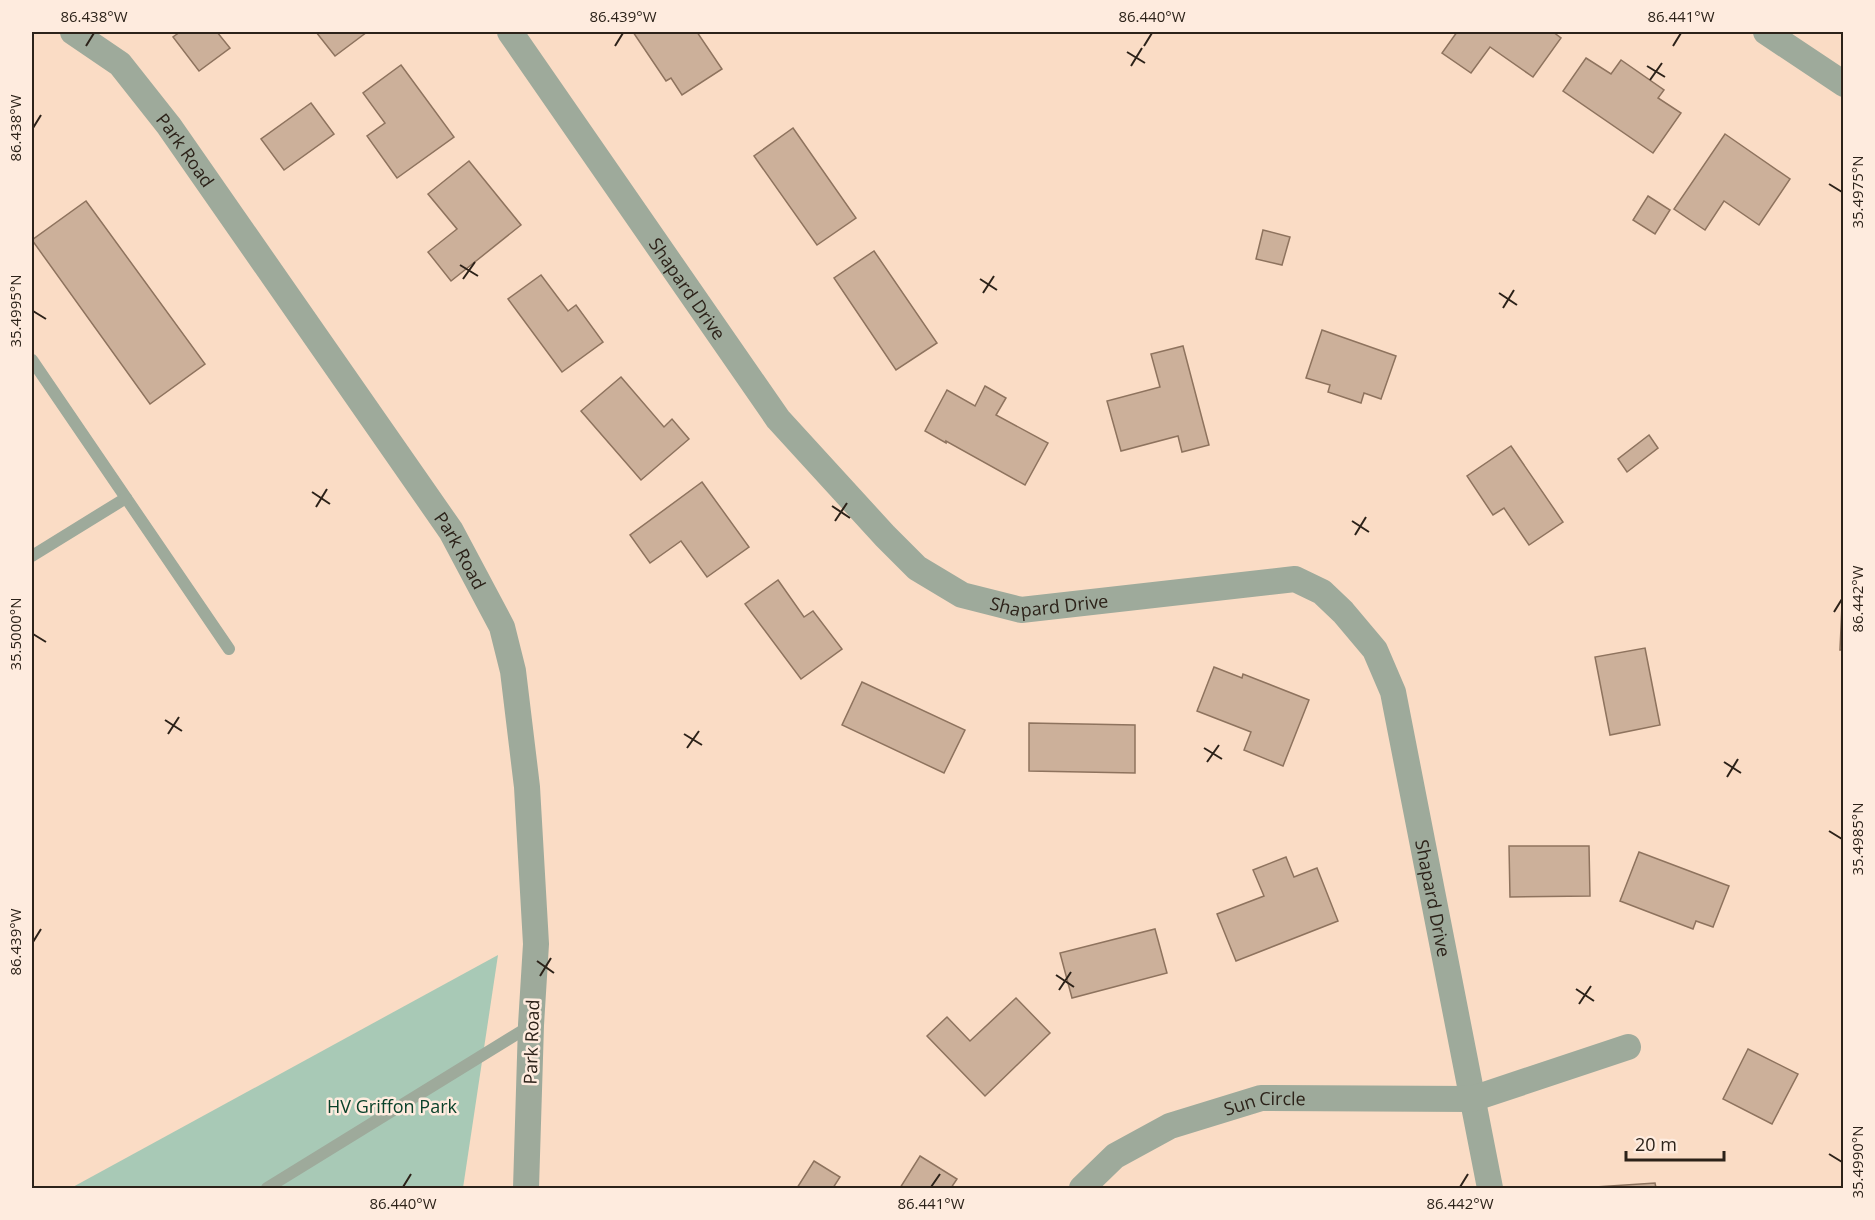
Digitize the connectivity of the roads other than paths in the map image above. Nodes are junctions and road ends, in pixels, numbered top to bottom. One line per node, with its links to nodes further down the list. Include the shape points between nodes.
1 (73, 32): 9 (street, Park Road, via 120,64 169,126 451,531 502,627 513,671 527,787 536,944)
2 (510, 32): 11 (street, Shapard Drive, via 778,419 917,568 962,595 1021,610 1295,579 1322,592 1343,612 1375,650 1393,692)
3 (1766, 32): 4 (street)
4 (1844, 84)
5 (32, 360): 6 (lane)
6 (126, 498): 7 (lane); 8 (lane)
7 (32, 556)
8 (229, 649)
9 (531, 1025): 12 (lane); 13 (street, Park Road)
10 (1628, 1047): 11 (street, Sun Circle)
11 (1472, 1099): 14 (street, Sun Circle, via 1262,1098 1170,1126 1115,1156); 15 (street)
12 (267, 1188)
13 (526, 1188)
14 (1082, 1188)
15 (1490, 1188)

